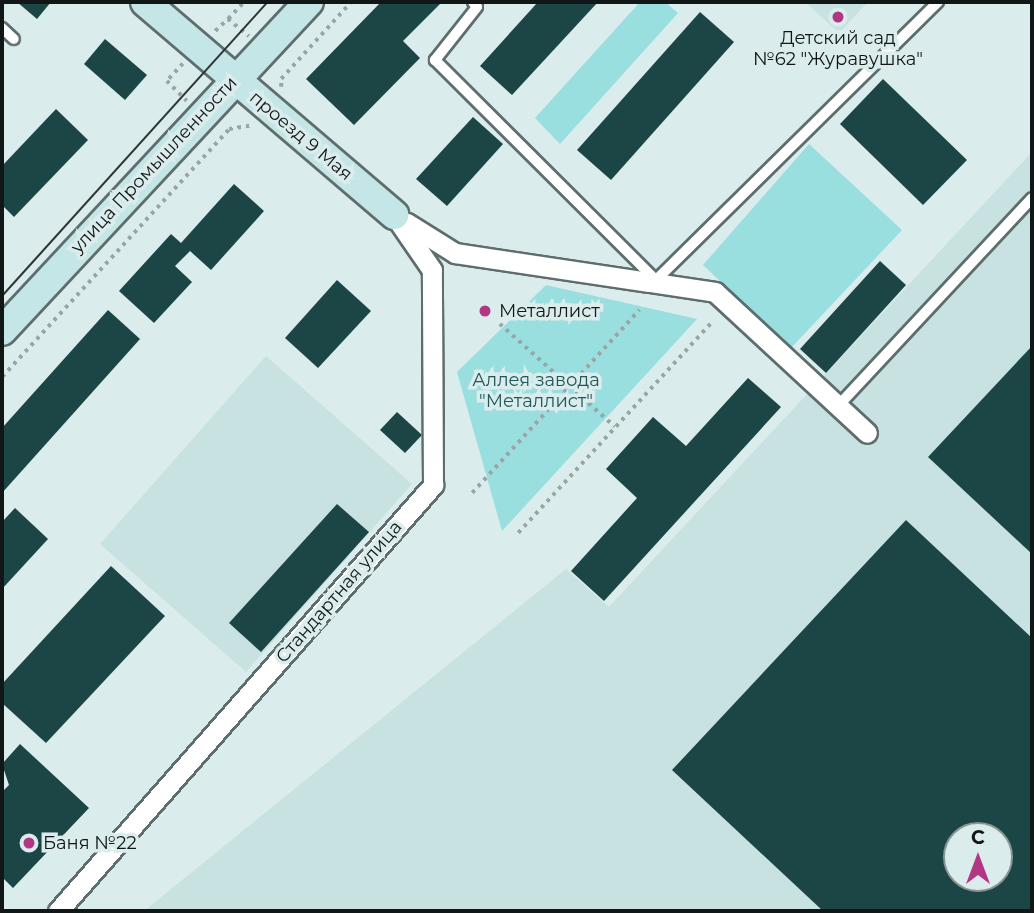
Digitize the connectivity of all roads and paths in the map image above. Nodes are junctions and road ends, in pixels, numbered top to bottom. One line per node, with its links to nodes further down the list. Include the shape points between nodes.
1 (145, 2): 10 (main road, проезд 9 Мая)
2 (244, 2): 7 (path)
3 (309, 2): 10 (main road, улица Промышленности)
4 (351, 2): 11 (path, via 281,79 282,97)
5 (938, 2): 14 (lane)
6 (477, 4): 14 (lane, via 435,60)
7 (228, 19)
8 (2, 28): 9 (lane)
9 (14, 39)
10 (233, 79): 11 (main road, проезд 9 Мая); 18 (main road, улица Промышленности)
11 (271, 111): 13 (main road, проезд 9 Мая); 19 (path, via 255,125 229,129)
12 (1032, 198): 21 (lane)
13 (394, 215): 14 (street, via 455,253); 26 (street, Стандартная улица, via 432,270 433,485)
14 (656, 280): 21 (street, via 715,292)
15 (639, 310): 20 (path)
16 (713, 321): 22 (path)
17 (500, 324): 20 (path)
18 (2, 331)
19 (2, 377)
20 (570, 386): 22 (path); 24 (path)
21 (838, 406): 23 (street)
22 (615, 427): 25 (path)
23 (867, 433)
24 (472, 493)
25 (519, 533)
26 (58, 911)

